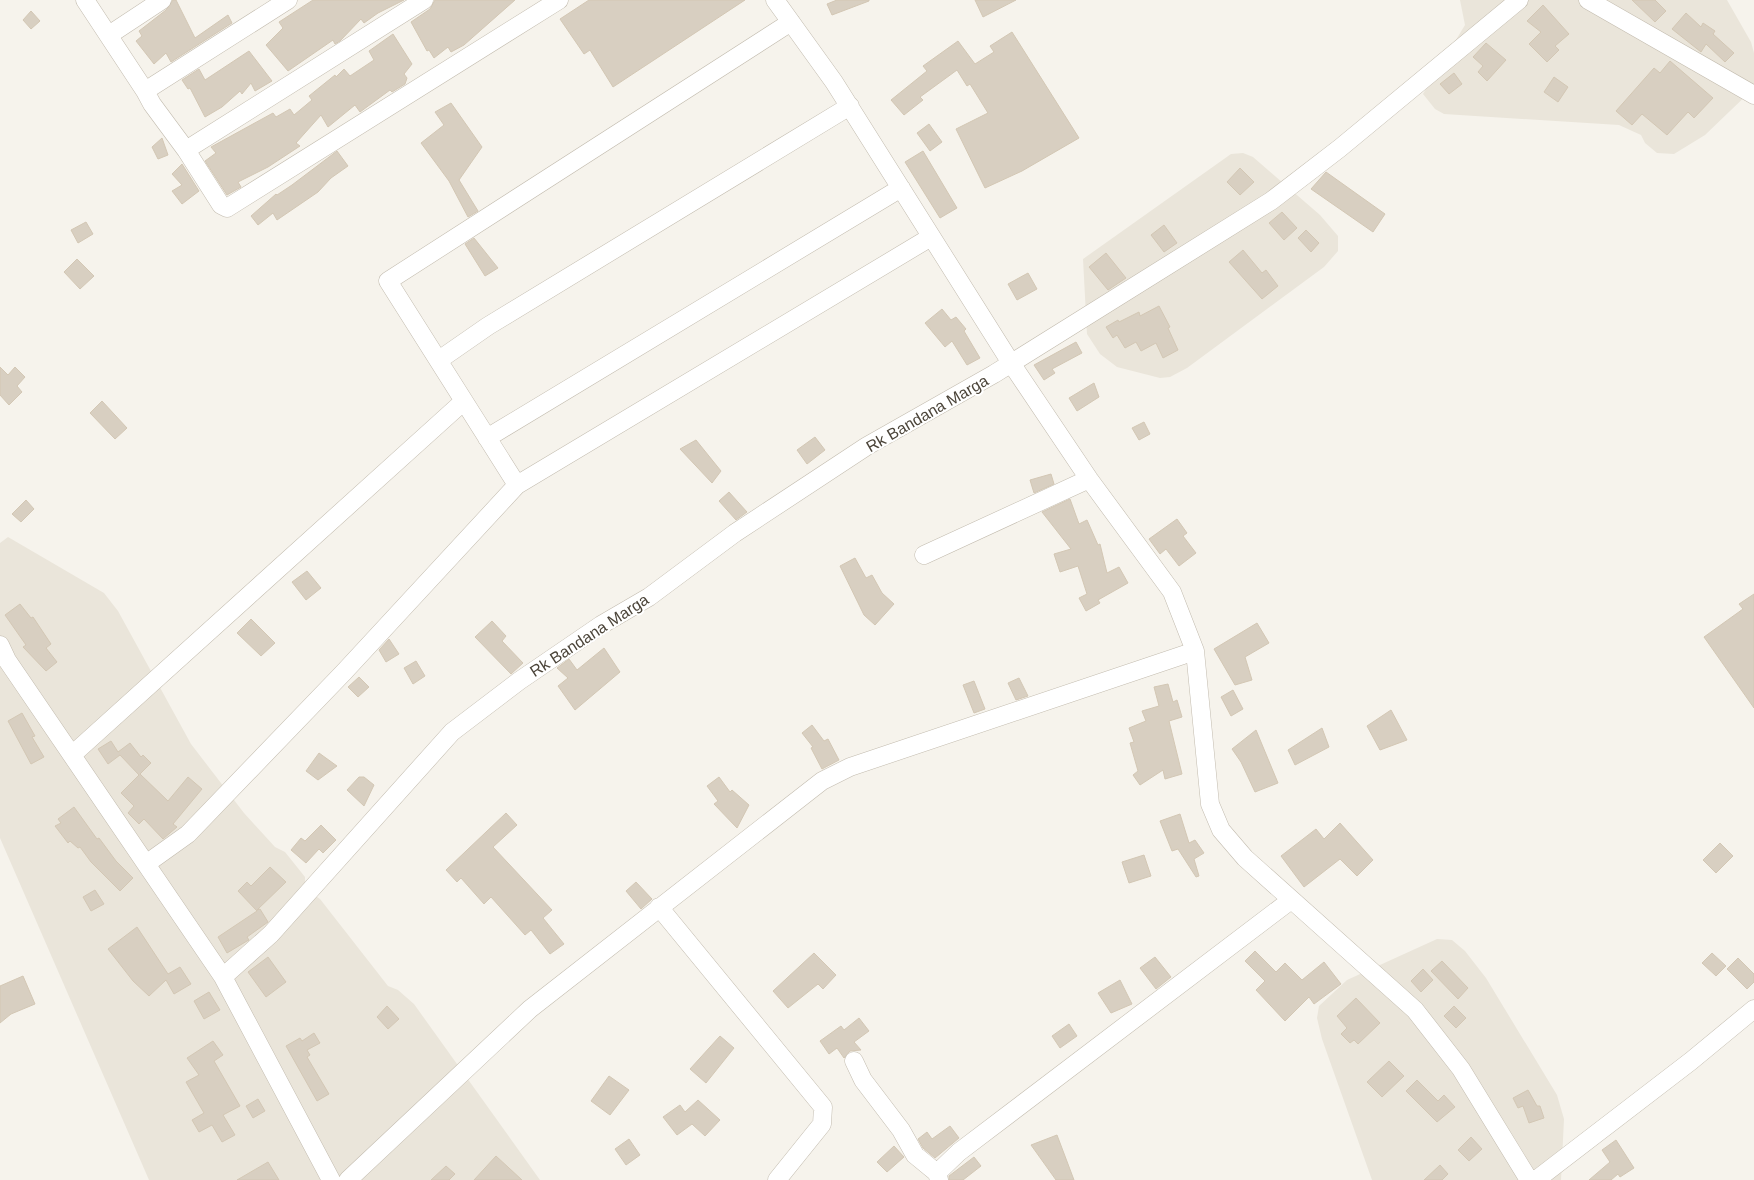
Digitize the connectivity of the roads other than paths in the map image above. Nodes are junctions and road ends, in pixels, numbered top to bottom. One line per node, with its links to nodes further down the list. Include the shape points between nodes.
1 (162, 0): 10 (street)
2 (288, 0): 11 (street)
3 (424, 0): 14 (street)
4 (559, 0): 14 (street, via 227,208 221,204)
5 (775, 0): 9 (street)
6 (1519, 0): 18 (street, Rk Bandana Marga, via 1271,201)
7 (1588, 0): 12 (street)
8 (86, 1): 10 (street)
9 (792, 22): 13 (street); 17 (street, via 388,280)
10 (109, 35): 11 (street)
11 (145, 91): 14 (street)
12 (1754, 95)
13 (850, 106): 15 (street); 17 (street, via 488,326)
14 (186, 150)
15 (901, 188): 16 (street); 20 (street)
16 (932, 236): 18 (street); 22 (street)
17 (439, 360): 19 (street)
18 (1011, 363): 21 (street); 30 (street, Rk Bandana Marga, via 866,446 768,511 649,597 545,662 452,732 272,934)
19 (464, 401): 20 (street); 26 (street)
20 (487, 438): 22 (street)
21 (1089, 479): 23 (street); 25 (street, via 1172,592)
22 (517, 485): 27 (street, via 188,834)
23 (924, 556)
24 (0, 645): 26 (street)
25 (1195, 651): 28 (street, via 1210,804 1222,830 1245,858); 29 (street, via 850,767 822,781)
26 (72, 755): 27 (street)
27 (146, 864): 30 (street)
28 (1290, 900): 33 (street, via 959,1152); 37 (street, via 1415,1010 1461,1069)
29 (659, 907): 35 (street, via 530,1008); 36 (street, via 823,1108 822,1124)
30 (224, 977): 34 (street)
31 (1754, 1009): 38 (street)
32 (854, 1060): 33 (street, via 863,1080 915,1154)
33 (938, 1177)
34 (331, 1180)
35 (348, 1180)
36 (777, 1180)
37 (1529, 1180)
38 (1536, 1180)

